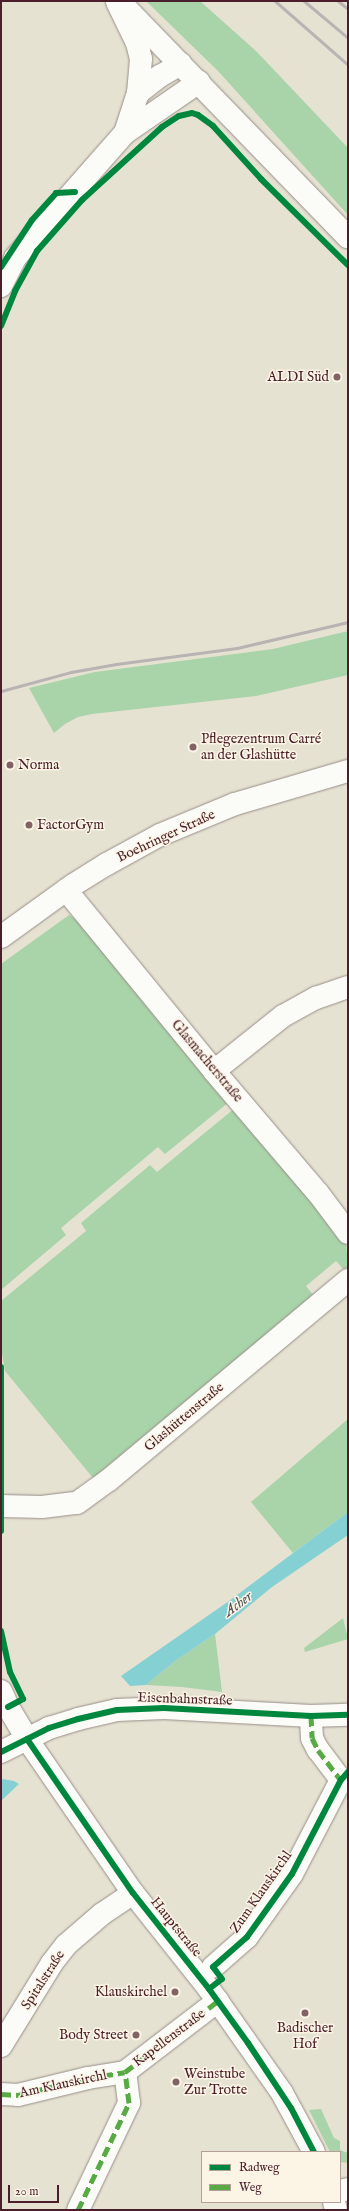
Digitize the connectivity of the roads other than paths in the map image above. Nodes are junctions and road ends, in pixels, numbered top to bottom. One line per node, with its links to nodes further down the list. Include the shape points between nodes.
1 (118, 1): 2 (street); 4 (street, via 137,43 141,59)
2 (181, 64): 3 (street); 4 (street)
3 (199, 82): 5 (street); 6 (street)
4 (138, 93): 5 (street)
5 (124, 133): 7 (street, via 15,258)
6 (348, 237)
7 (1, 286)
8 (348, 771): 9 (street, Boehringer Straße, via 235,804 160,835)
9 (66, 890): 10 (street, Boehringer Straße); 12 (street, Glasmacherstraße)
10 (1, 937)
11 (348, 987): 12 (street, via 316,998 283,1016)
12 (214, 1071): 13 (street, Glasmacherstraße, via 318,1193)
13 (348, 1233)
14 (348, 1280): 15 (street, Glashüttenstraße, via 109,1480 77,1503 42,1507)
15 (1, 1506)
16 (1, 1691): 19 (street, Hauptstraße)
17 (348, 1715): 18 (street, Eisenbahnstraße)
18 (311, 1716): 19 (street, Eisenbahnstraße, via 164,1708 117,1710 49,1728); 22 (street, Zum Klauskirchl, via 312,1738 341,1780 292,1874 247,1938)
19 (27, 1739): 20 (street, Eisenbahnstraße); 21 (street, Hauptstraße)
20 (1, 1752)
21 (133, 1893): 23 (street, Hauptstraße); 24 (street, Spitalstraße, via 102,1914 66,1945 52,1963)
22 (213, 1967)
23 (218, 2001): 25 (street, Kapellenstraße); 27 (street, Hauptstraße, via 282,2093)
24 (1, 2046)
25 (125, 2072): 26 (street, Am Klauskirchl, via 18,2095); 28 (street, Kapellenstraße, via 129,2103)
26 (1, 2094)
27 (313, 2151)
28 (78, 2210)

